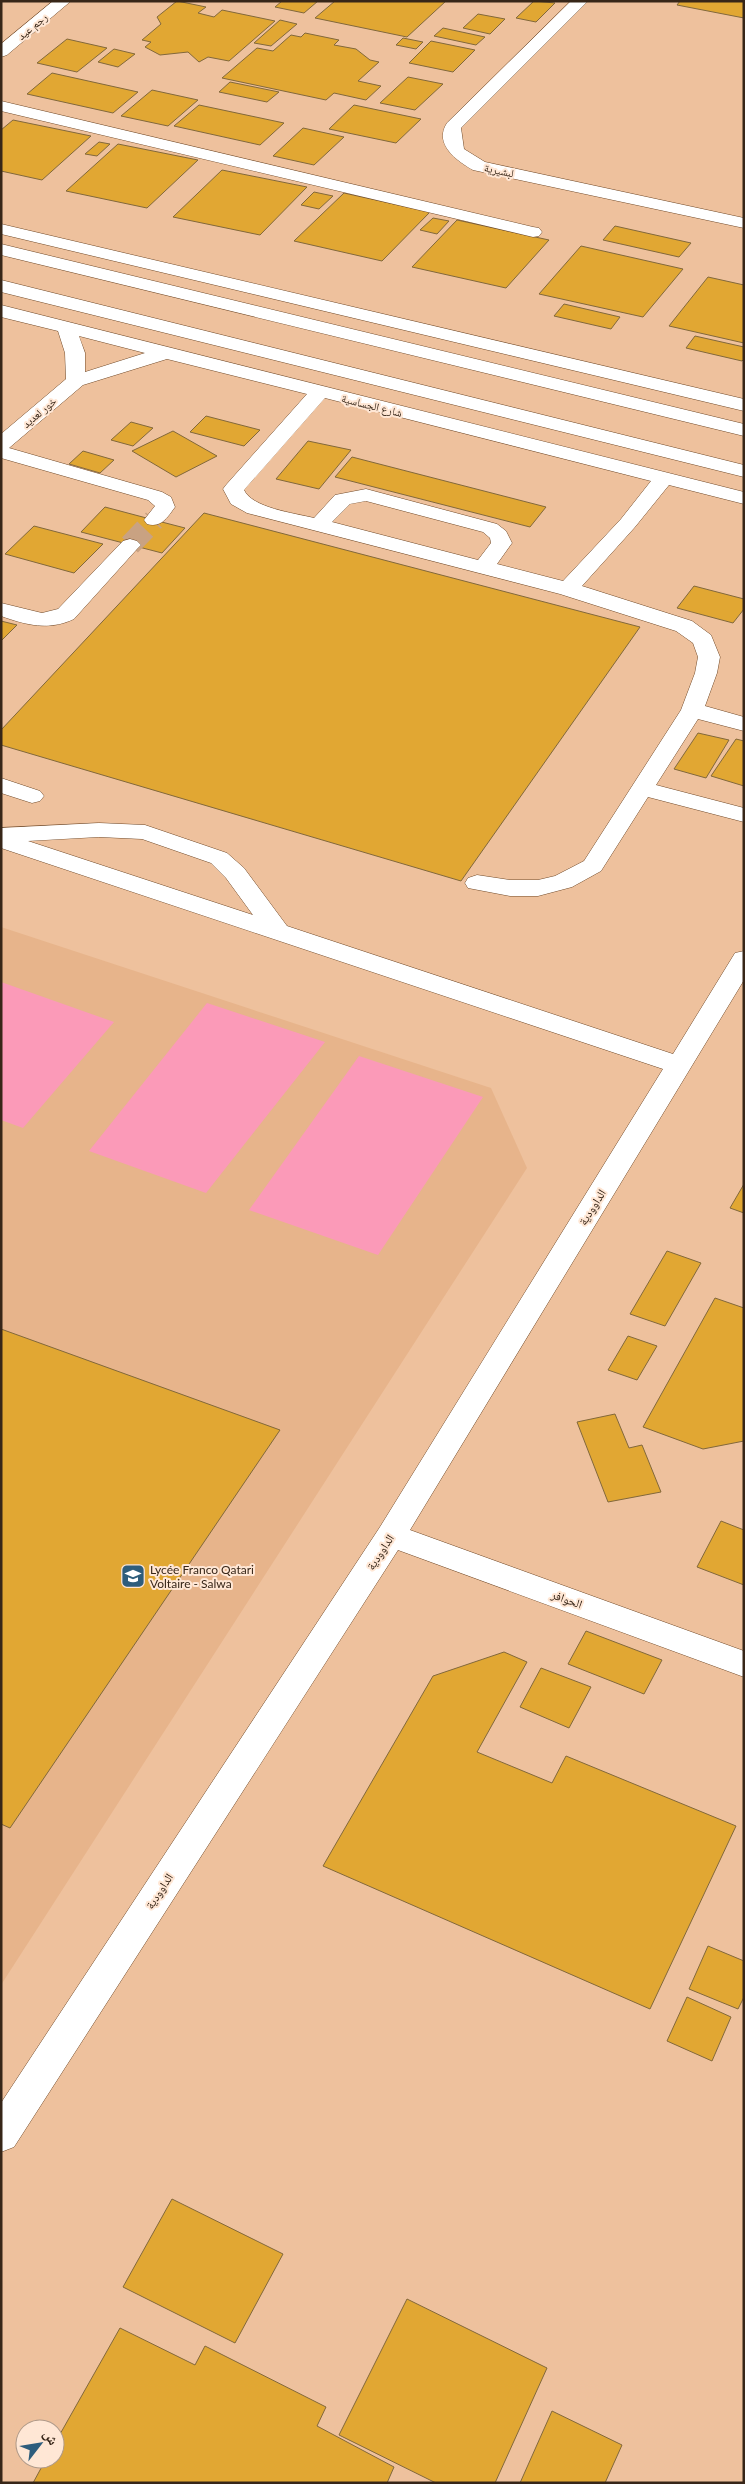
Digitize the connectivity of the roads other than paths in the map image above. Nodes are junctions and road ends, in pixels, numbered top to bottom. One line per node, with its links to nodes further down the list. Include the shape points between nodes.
1 (63, 1): 3 (street, رجم عيد)
2 (580, 1): 5 (street, لبشيرية, via 453,127 452,141 458,154 479,166)
3 (1, 52)
4 (1, 106): 7 (street)
5 (744, 223)
6 (1, 229): 17 (street)
7 (532, 232)
8 (1, 249): 18 (street)
9 (1, 286): 13 (street, شارع الجساسية)
10 (1, 311): 11 (street, شارع الجساسية)
11 (67, 329): 12 (street, شارع الجساسية); 14 (street, via 75,353)
12 (163, 353): 14 (street, خور لعديد); 15 (street, شارع الجساسية)
13 (345, 373): 15 (street); 21 (street, شارع الجساسية)
14 (76, 380): 19 (street, خور لعديد)
15 (282, 383): 16 (street, شارع الجساسية)
16 (320, 392): 22 (street, شارع الجساسية); 25 (street, via 233,490 238,500 254,508)
17 (744, 405)
18 (744, 430)
19 (1, 444)
20 (1, 452): 24 (street, via 155,496 164,501 165,507)
21 (744, 471)
22 (664, 478): 23 (street, شارع الجساسية); 28 (street)
23 (744, 498)
24 (154, 520)
25 (318, 526): 27 (street); 27 (street, via 339,499 366,495 490,528 499,534 502,543)
26 (130, 545): 29 (street, via 66,614 56,620 43,621)
27 (483, 568): 28 (street)
28 (568, 589): 30 (street, via 684,626 703,640 709,657)
29 (1, 609)
30 (692, 710): 31 (street); 33 (street)
31 (744, 724)
32 (1, 785): 34 (street)
33 (643, 789): 35 (street); 38 (street, via 593,866 563,882 538,888)
34 (32, 796)
35 (744, 815)
36 (1, 835): 39 (street, via 145,832 219,858 235,873)
37 (1, 840): 39 (street)
38 (477, 883)
39 (278, 932): 41 (street)
40 (744, 959): 41 (street, الداوودية)
41 (678, 1065): 42 (street, الداوودية)
42 (390, 1535): 43 (street, الحوافر); 44 (street, الداوودية)
43 (744, 1664)
44 (1, 2135)

